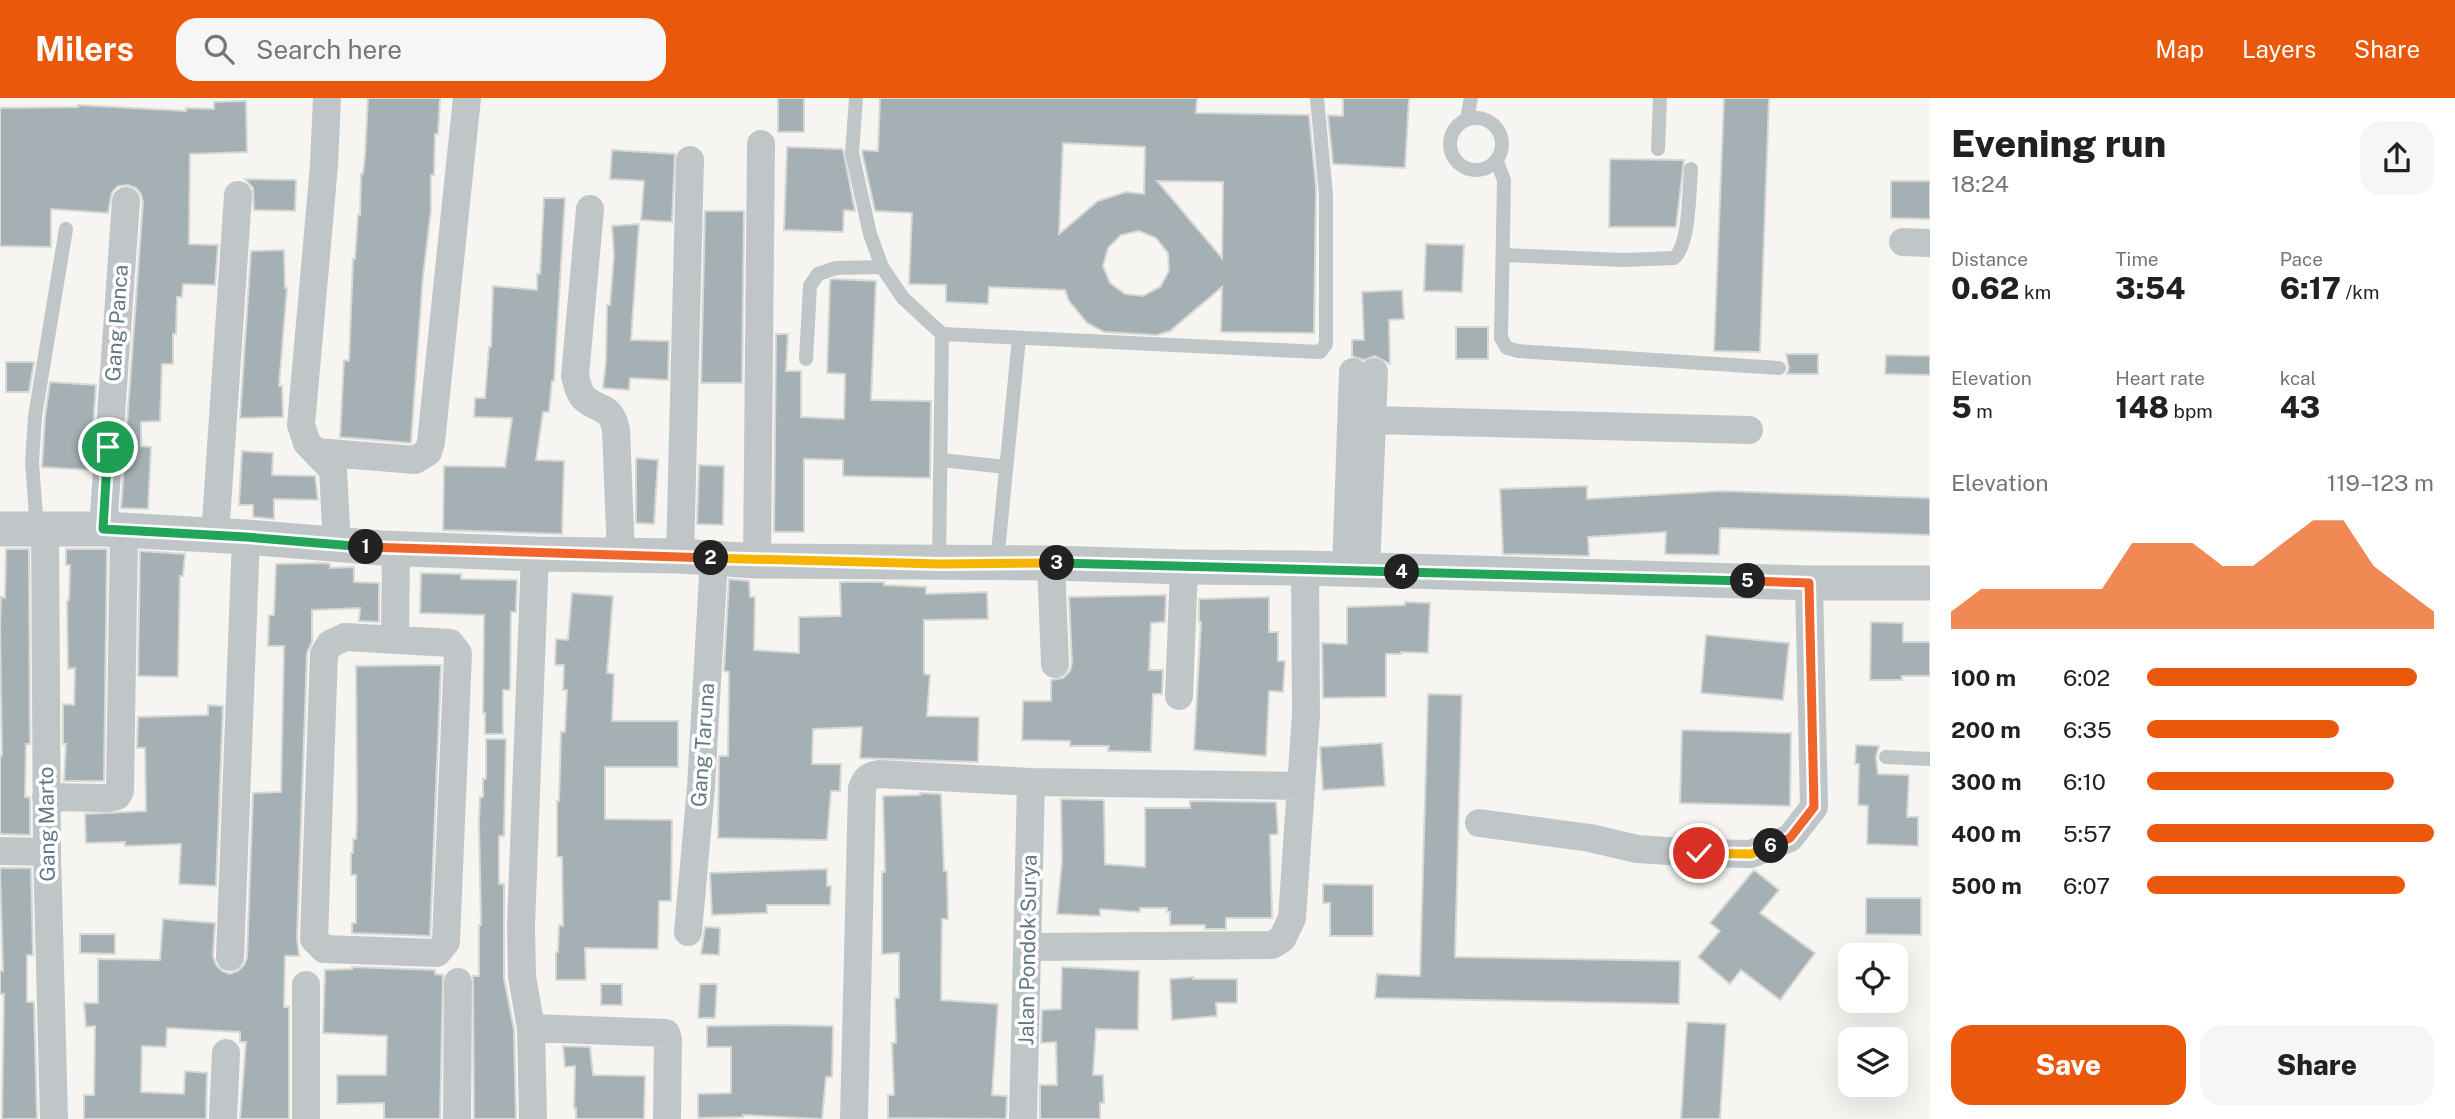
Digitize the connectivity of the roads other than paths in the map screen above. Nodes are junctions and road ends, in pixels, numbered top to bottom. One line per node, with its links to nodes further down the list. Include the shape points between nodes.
1 (327, 98): 25 (street, via 300,425 307,443)
2 (467, 98): 25 (street, via 428,452 415,460)
3 (856, 98): 18 (lane, via 852,153)
4 (1317, 98): 20 (lane, via 1326,195 1324,349)
5 (1471, 98): 7 (lane)
6 (1660, 98): 9 (lane)
7 (1467, 119): 11 (lane, via 1480,117 1500,133 1503,146); 11 (lane, via 1451,134 1452,155 1469,169 1480,170)
8 (761, 144): 38 (street)
9 (1658, 149)
10 (690, 160): 36 (street)
11 (1497, 162): 17 (lane, via 1504,180)
12 (1691, 169): 17 (lane, via 1686,230 1675,258)
13 (238, 195): 31 (street)
14 (126, 201): 30 (street, Gang Panca)
15 (590, 209): 35 (street, via 575,376 585,399 614,417)
16 (66, 229): 29 (lane, via 35,416 32,463)
17 (1504, 255): 22 (lane, via 1501,338 1507,348)
18 (882, 267): 19 (lane, via 903,298); 21 (lane, via 836,268 818,274 810,286)
19 (942, 334): 20 (lane); 26 (lane)
20 (1019, 338): 27 (lane)
21 (806, 359)
22 (1779, 368)
23 (1372, 420): 24 (street); 44 (street); 44 (street, via 1364,372)
24 (1749, 430)
25 (317, 452): 32 (street, via 333,470)
26 (942, 460): 27 (lane); 41 (lane)
27 (1006, 467): 39 (lane)
28 (0, 529): 29 (street)
29 (41, 529): 30 (street); 54 (street, Gang Marto)
30 (113, 530): 31 (street); 54 (street, Gang Panca, via 120,791 108,798)
31 (231, 536): 32 (street); 60 (street)
32 (337, 545): 33 (street)
33 (396, 549): 34 (street); 47 (street)
34 (535, 554): 35 (street); 63 (street, via 521,925 522,977)
35 (621, 555): 36 (street)
36 (680, 556): 37 (street)
37 (715, 558): 38 (street); 58 (street, Gang Taruna)
38 (757, 561): 41 (street)
39 (998, 562): 40 (street); 41 (street)
40 (1051, 563): 42 (street); 48 (street)
41 (939, 564)
42 (1184, 567): 43 (street); 49 (street)
43 (1305, 568): 44 (street); 53 (street, via 1306,715)
44 (1356, 570): 45 (street)
45 (1809, 583): 46 (street); 55 (street, via 1814,807 1790,838 1751,854 1699,853 1637,849)
46 (1930, 583)
47 (395, 639): 47 (street, via 450,643 459,658 446,942 437,953 324,950 314,939 324,654 330,644 345,637)
48 (1055, 664)
49 (1180, 696)
50 (1886, 757): 51 (lane)
51 (1930, 759)
52 (1031, 782): 53 (street); 59 (street, Jalan Pondok Surya); 71 (street, via 879,774 865,781)
53 (1301, 786): 59 (street, via 1292,918 1282,939 1272,945)
54 (46, 797): 57 (street, Gang Marto)
55 (1479, 823)
56 (0, 852): 57 (street)
57 (47, 852): 65 (street, Gang Marto)
58 (688, 932)
59 (1029, 947): 72 (street, Jalan Pondok Surya)
60 (230, 957)
61 (458, 982): 68 (street)
62 (306, 985): 67 (street)
63 (531, 1028): 69 (street); 70 (street, via 666,1033)
64 (226, 1053): 66 (street)
65 (54, 1119)
66 (223, 1119)
67 (306, 1119)
68 (457, 1119)
69 (533, 1119)
70 (667, 1119)
71 (854, 1119)
72 (1023, 1119)

